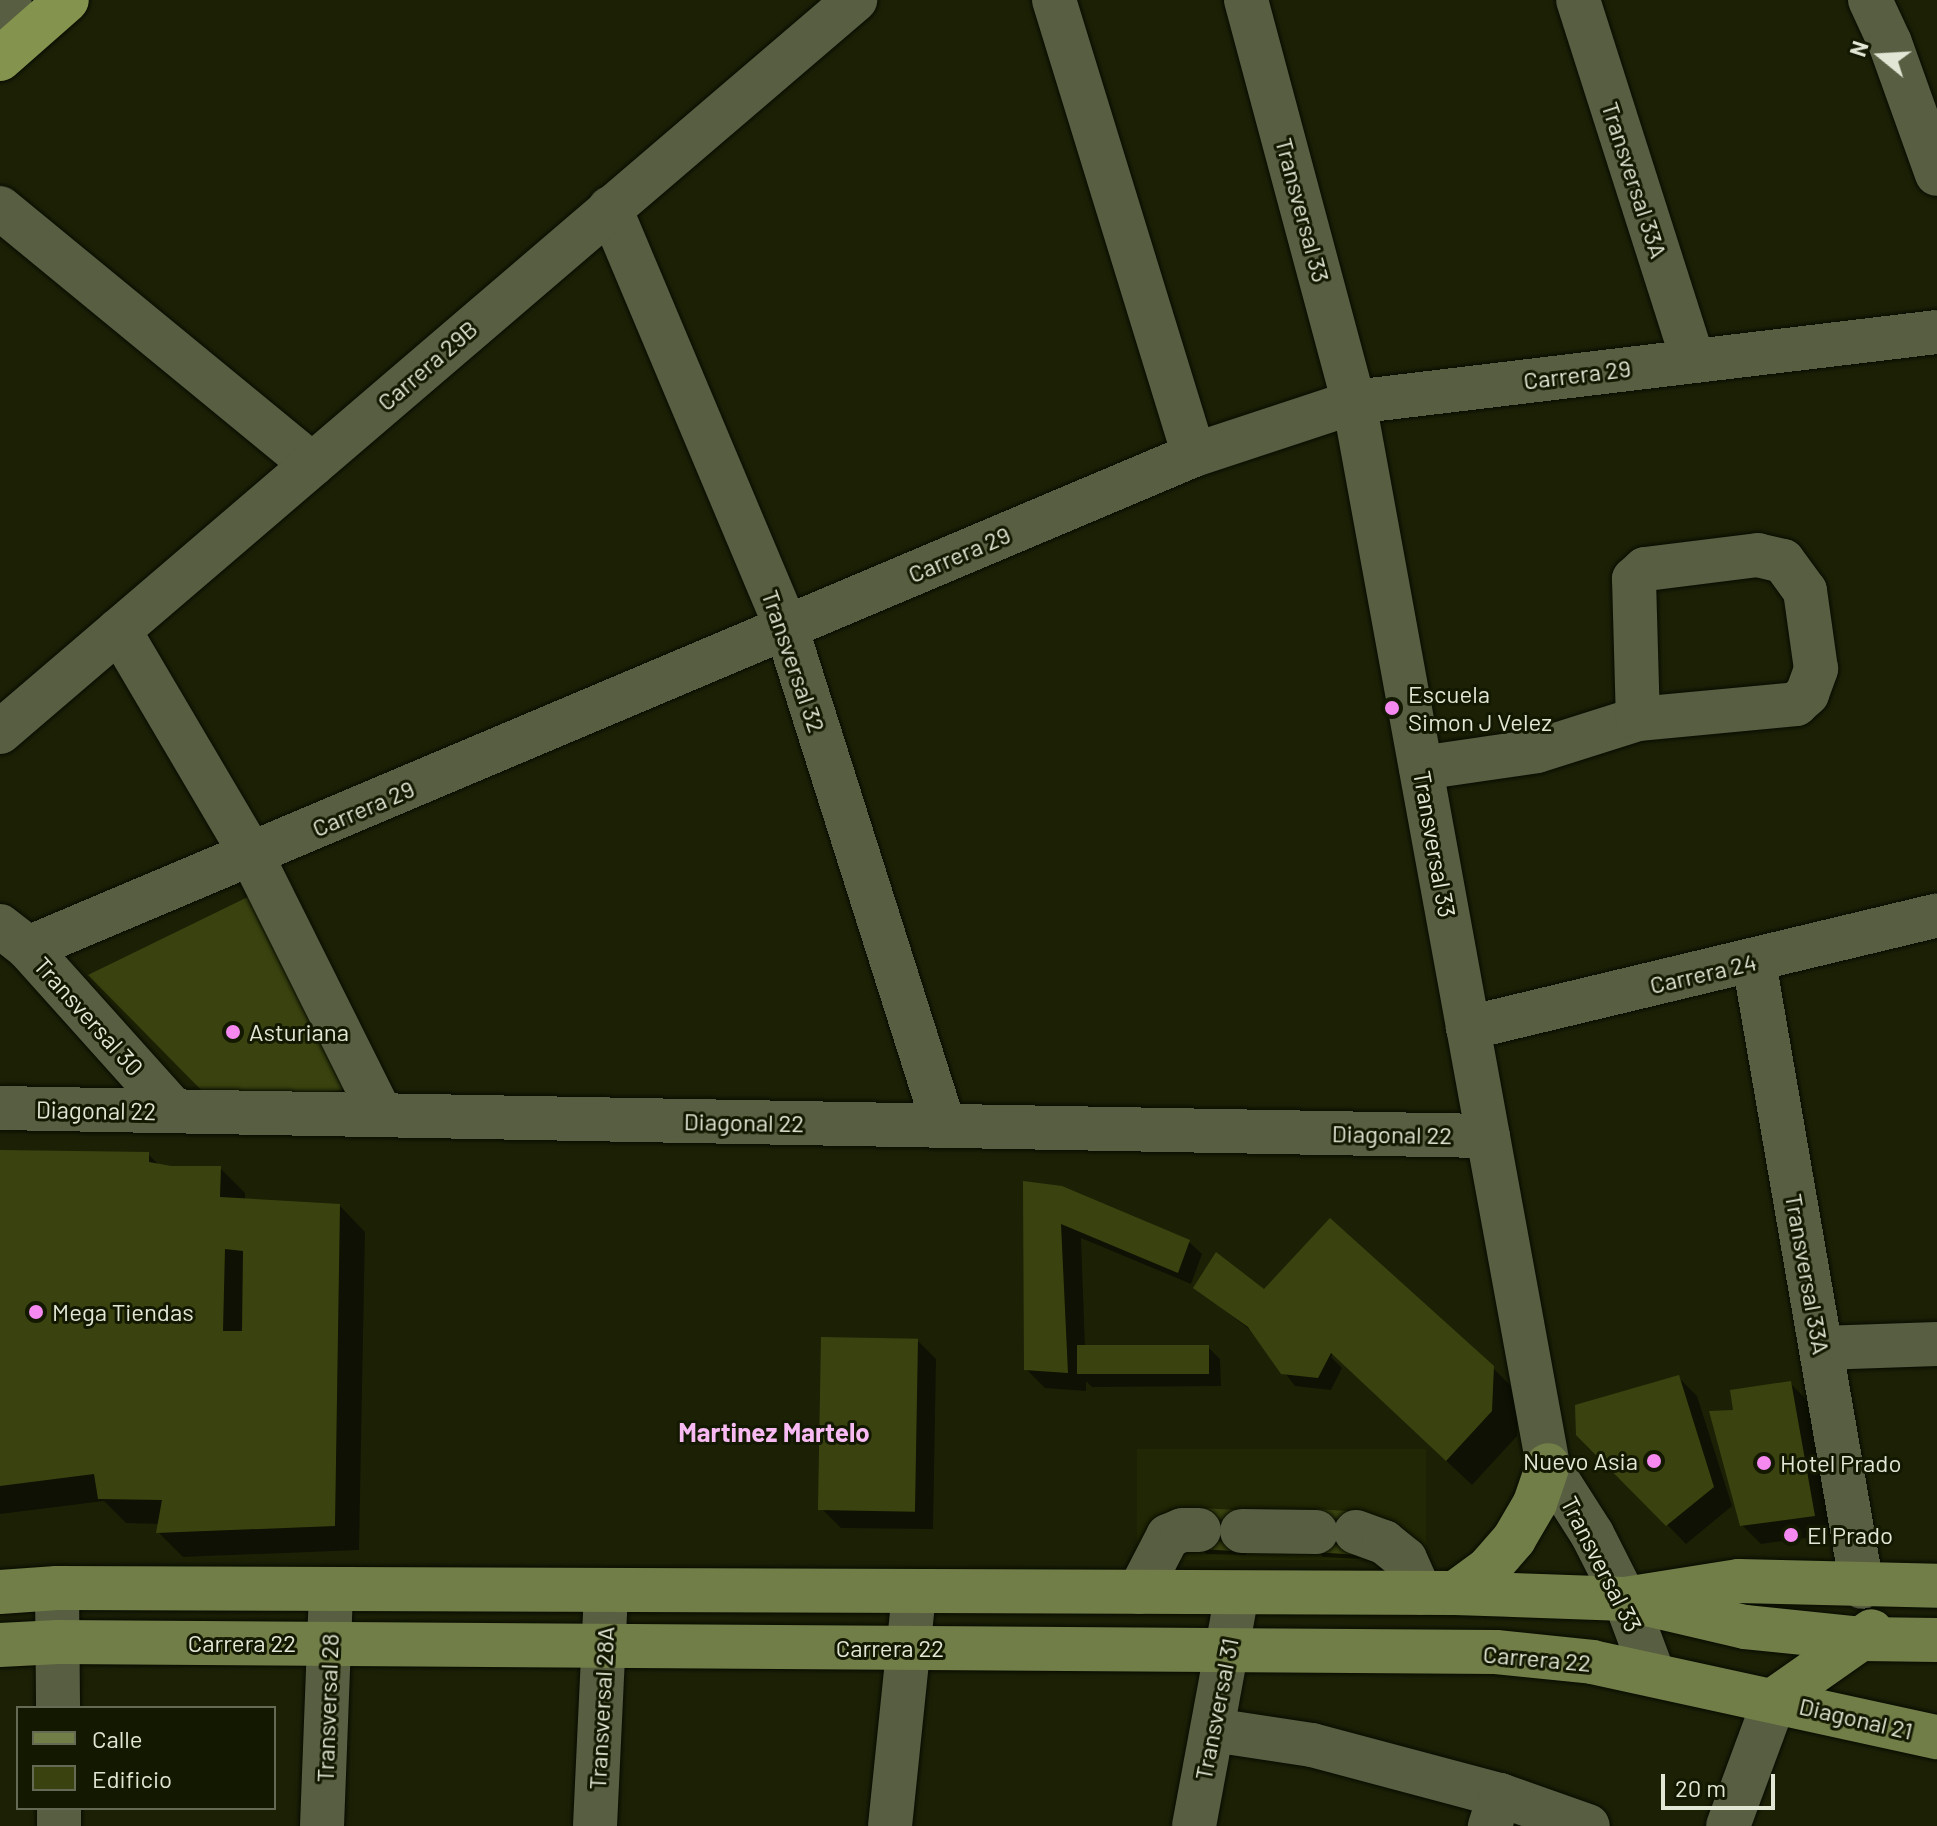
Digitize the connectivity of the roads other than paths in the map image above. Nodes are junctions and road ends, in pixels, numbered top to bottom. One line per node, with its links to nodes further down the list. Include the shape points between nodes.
1 (10, 0): 8 (street)
2 (67, 0): 9 (highway)
3 (855, 0): 12 (street, Carrera 29B)
4 (1054, 0): 16 (street)
5 (1246, 0): 15 (street, Transversal 33)
6 (1578, 0): 14 (street, Transversal 33A)
7 (1870, 0): 10 (street)
8 (0, 9)
9 (0, 59)
10 (1937, 174)
11 (0, 208): 17 (street)
12 (610, 208): 17 (street, Carrera 29B); 18 (street, Transversal 32)
13 (1935, 344): 14 (street, Carrera 29)
14 (1693, 360): 15 (street, Carrera 29)
15 (1354, 402): 16 (street, Carrera 29); 22 (street, Transversal 33)
16 (1194, 455): 18 (street, Carrera 29)
17 (312, 464): 19 (street, Carrera 29B)
18 (786, 627): 23 (street, Carrera 29); 31 (street, Transversal 32)
19 (119, 630): 21 (street, Carrera 29B); 23 (street)
20 (1638, 719): 20 (street, via 1796,704 1807,694 1816,669 1805,591 1783,561 1758,555 1645,569 1634,579); 22 (street, via 1537,751)
21 (0, 732)
22 (1421, 768): 27 (street, Transversal 33)
23 (252, 856): 25 (street, Carrera 29); 30 (street)
24 (1937, 915): 26 (street, Carrera 24)
25 (14, 937): 29 (street, Transversal 30)
26 (1754, 962): 27 (street, Carrera 24); 34 (street, Transversal 33A)
27 (1468, 1028): 32 (street, Transversal 33)
28 (0, 1108): 29 (street, Diagonal 22)
29 (174, 1111): 30 (street, Diagonal 22)
30 (381, 1115): 31 (street, Diagonal 22)
31 (944, 1126): 32 (street, Diagonal 22)
32 (1488, 1136): 35 (street, Transversal 33)
33 (1937, 1344): 34 (street)
34 (1821, 1348): 37 (street, Transversal 33A)
35 (1548, 1465): 45 (main road, via 1535,1503 1488,1569); 46 (street, Transversal 33)
36 (1932, 1586): 37 (main road); 47 (main road)
37 (1862, 1587): 46 (main road, via 1739,1581)
38 (57, 1588): 39 (main road); 41 (main road); 49 (street)
39 (331, 1591): 40 (main road); 50 (street, Transversal 28)
40 (606, 1591): 42 (main road); 52 (street, Transversal 28A)
41 (0, 1592)
42 (914, 1592): 43 (main road); 53 (street)
43 (1139, 1592): 44 (main road); 45 (street, via 1168,1536 1182,1530 1220,1530 1336,1532 1384,1542)
44 (1237, 1593): 45 (main road); 54 (street, Transversal 31)
45 (1437, 1593): 46 (main road)
46 (1625, 1599): 47 (main road, via 1745,1627); 55 (street, Transversal 33)
47 (1863, 1639): 48 (main road); 56 (main road)
48 (1937, 1640)
49 (58, 1642): 50 (main road, Carrera 22); 51 (main road, Carrera 22); 57 (street)
50 (329, 1644): 52 (main road, Carrera 22); 61 (street, Transversal 28)
51 (0, 1645)
52 (606, 1646): 53 (main road, Carrera 22); 62 (street, Transversal 28A)
53 (910, 1648): 54 (main road, Carrera 22); 63 (street)
54 (1227, 1650): 55 (main road, Carrera 22, via 1496,1652); 58 (street, Transversal 31)
55 (1653, 1674): 56 (main road, Carrera 22)
56 (1775, 1699): 59 (main road, Diagonal 21); 66 (street)
57 (58, 1706)
58 (1213, 1730): 60 (street, via 1312,1745); 64 (street, Transversal 31)
59 (1937, 1737)
60 (1495, 1811): 65 (street)
61 (322, 1826)
62 (595, 1826)
63 (890, 1826)
64 (1194, 1826)
65 (1588, 1826)
66 (1728, 1826)

